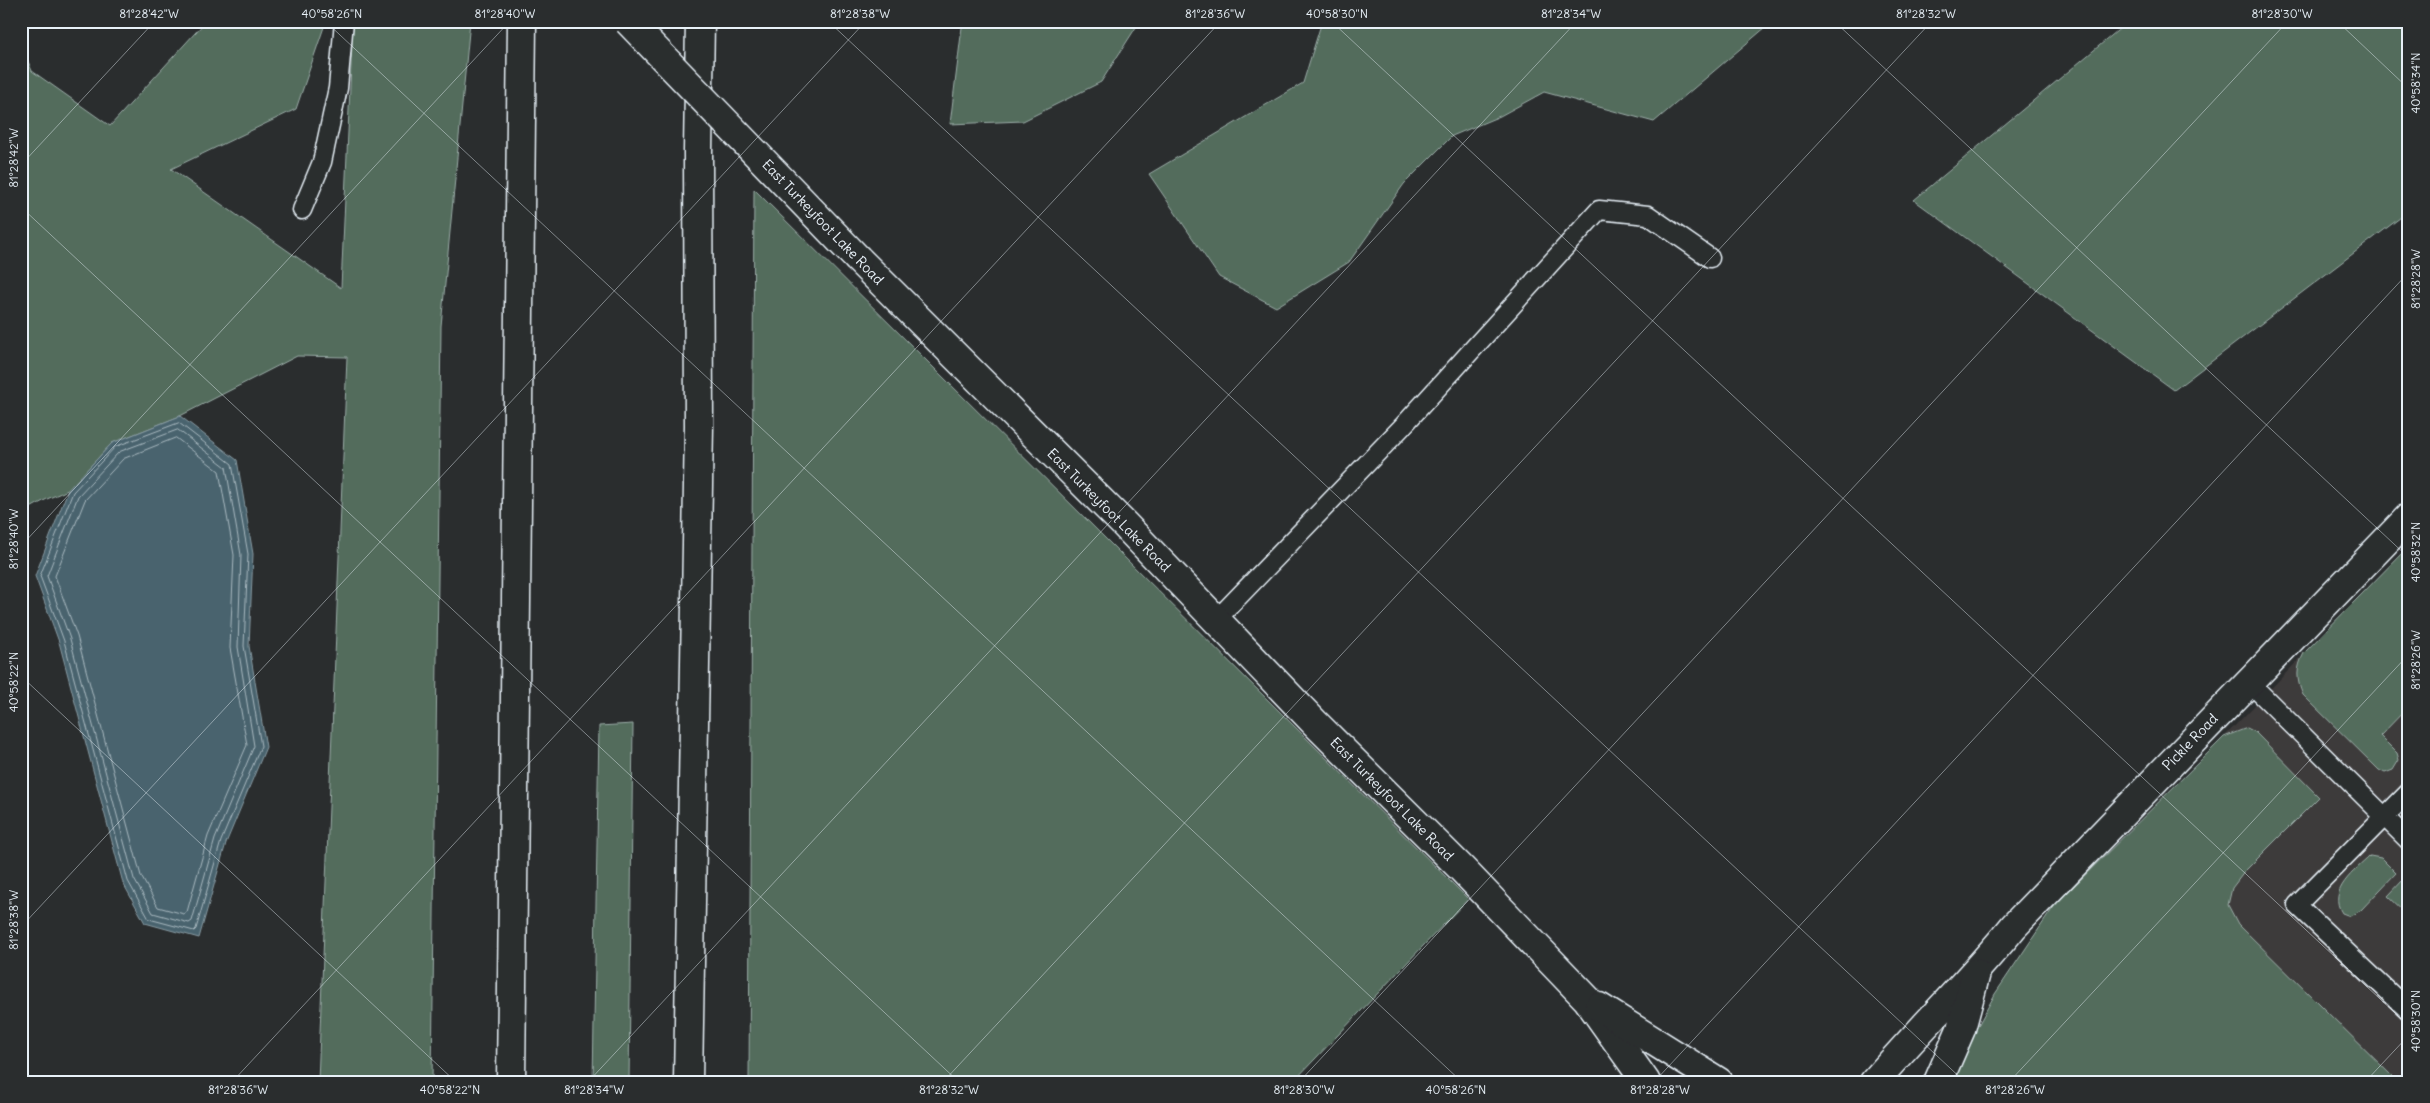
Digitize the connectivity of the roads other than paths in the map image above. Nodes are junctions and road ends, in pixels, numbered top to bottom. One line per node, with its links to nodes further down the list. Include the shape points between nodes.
1 (344, 21): 5 (lane, via 338,88 322,162)
2 (522, 21): 16 (main road)
3 (628, 21): 8 (main road, East Turkeyfoot Lake Road, bridge)
4 (700, 21): 17 (main road, via 699,426)
5 (302, 210)
6 (1710, 258): 8 (lane, via 1648,215 1599,210 1402,427)
7 (2409, 517): 9 (main road, Pickle Road)
8 (1217, 619): 14 (main road, East Turkeyfoot Lake Road)
9 (2248, 681): 11 (lane); 13 (main road, Pickle Road, via 2014,926)
10 (2409, 792): 11 (lane)
11 (2385, 817): 12 (lane); 15 (lane, via 2297,905)
12 (2409, 841)
13 (1977, 971): 20 (main road, Pickle Road, via 1928,1020); 21 (main road, Pickle Road, via 1961,1028)
14 (1587, 999): 18 (main road, East Turkeyfoot Lake Road); 19 (main road, East Turkeyfoot Lake Road)
15 (2409, 1011)
16 (511, 1082)
17 (688, 1082)
18 (1646, 1082)
19 (1719, 1082)
20 (1874, 1082)
21 (1938, 1082)

